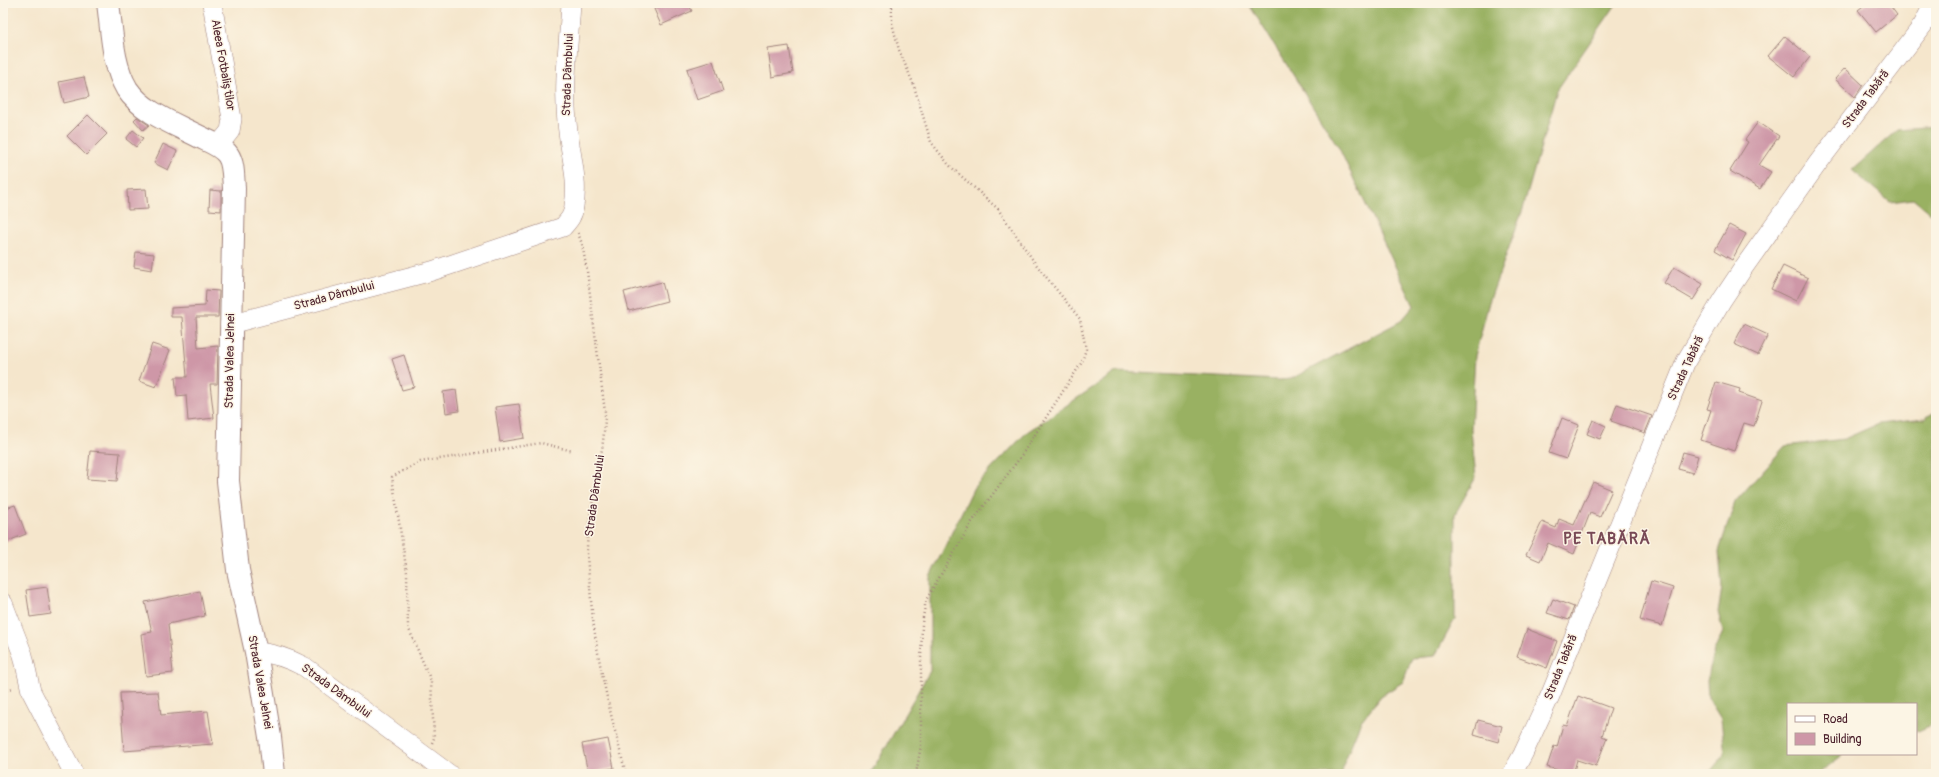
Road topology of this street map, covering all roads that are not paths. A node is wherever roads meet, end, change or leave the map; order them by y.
1 (108, 3) edge
2 (212, 3) edge
3 (571, 3) edge
4 (1934, 3) edge
5 (218, 146) junction
6 (230, 324) junction
7 (3, 603) edge
8 (256, 652) junction
9 (74, 774) edge
10 (274, 774) edge
11 (449, 774) edge
12 (1512, 774) edge

1 - 5 main road, Strada Valea Jelnei
2 - 5 street, Aleea Fotbaliștilor
3 - 6 street, Strada Dâmbului
4 - 12 street, Strada Tabără
5 - 6 main road, Strada Valea Jelnei
6 - 8 main road, Strada Valea Jelnei
7 - 9 street
8 - 10 main road, Strada Valea Jelnei
8 - 11 street, Strada Dâmbului

